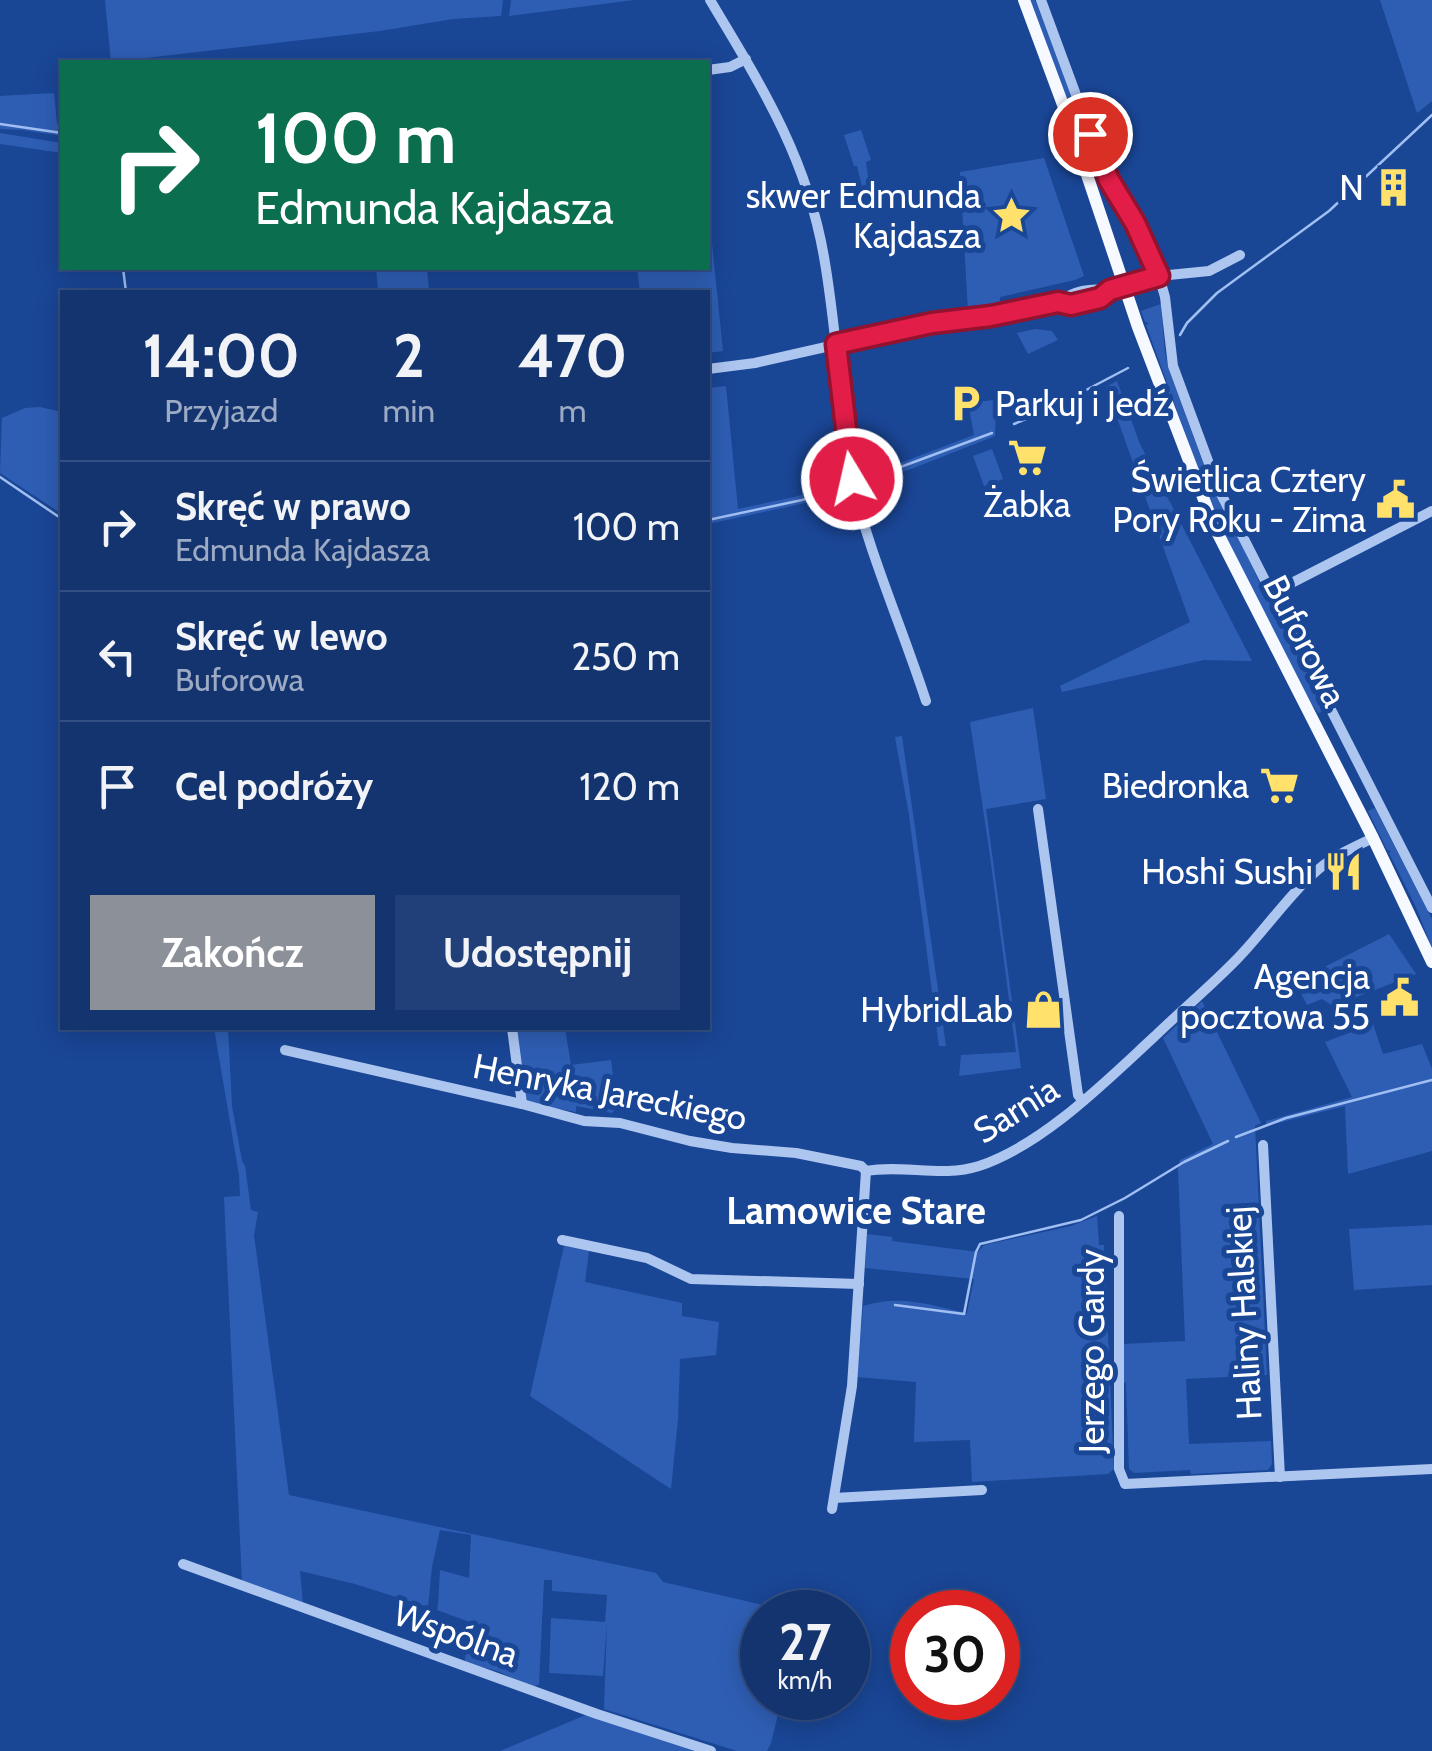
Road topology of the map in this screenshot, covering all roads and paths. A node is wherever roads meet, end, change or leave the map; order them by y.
1 (710, 0) edge
2 (1024, 0) edge
3 (1040, 0) edge
4 (746, 60) junction
5 (710, 70) edge
6 (1240, 254) dead end
7 (1159, 276) junction
8 (1125, 286) junction
9 (836, 344) junction
10 (710, 369) edge
11 (1432, 511) edge
12 (1272, 594) junction
13 (926, 701) dead end
14 (1038, 809) dead end
15 (1373, 838) junction
16 (1432, 908) edge
17 (1432, 962) edge
18 (512, 1030) edge
19 (285, 1050) dead end
20 (1083, 1101) junction
21 (522, 1104) junction
22 (1263, 1146) dead end
23 (866, 1170) junction
24 (1119, 1216) dead end
25 (562, 1240) dead end
26 (859, 1284) junction
27 (1432, 1469) edge
28 (1280, 1477) junction
29 (982, 1490) dead end
30 (183, 1564) dead end
31 (711, 1751) edge

1 - 4 street
2 - 8 main road, Buforowa
3 - 7 street, Buforowa
4 - 5 street
4 - 9 street
6 - 7 street
7 - 8 street
7 - 12 street, Buforowa
8 - 9 street
8 - 15 main road, Buforowa
9 - 10 street
9 - 13 street
11 - 12 street
12 - 16 street, Buforowa
14 - 20 street
15 - 17 main road, Buforowa
15 - 20 street, Sarnia
18 - 21 street
19 - 21 street, Henryka Jareckiego
20 - 23 street, Sarnia
21 - 23 street, Henryka Jareckiego
22 - 28 street, Haliny Halskiej
23 - 26 street
24 - 28 street, Jerzego Gardy
25 - 26 street
26 - 29 street
27 - 28 street
30 - 31 street, Wspólna

